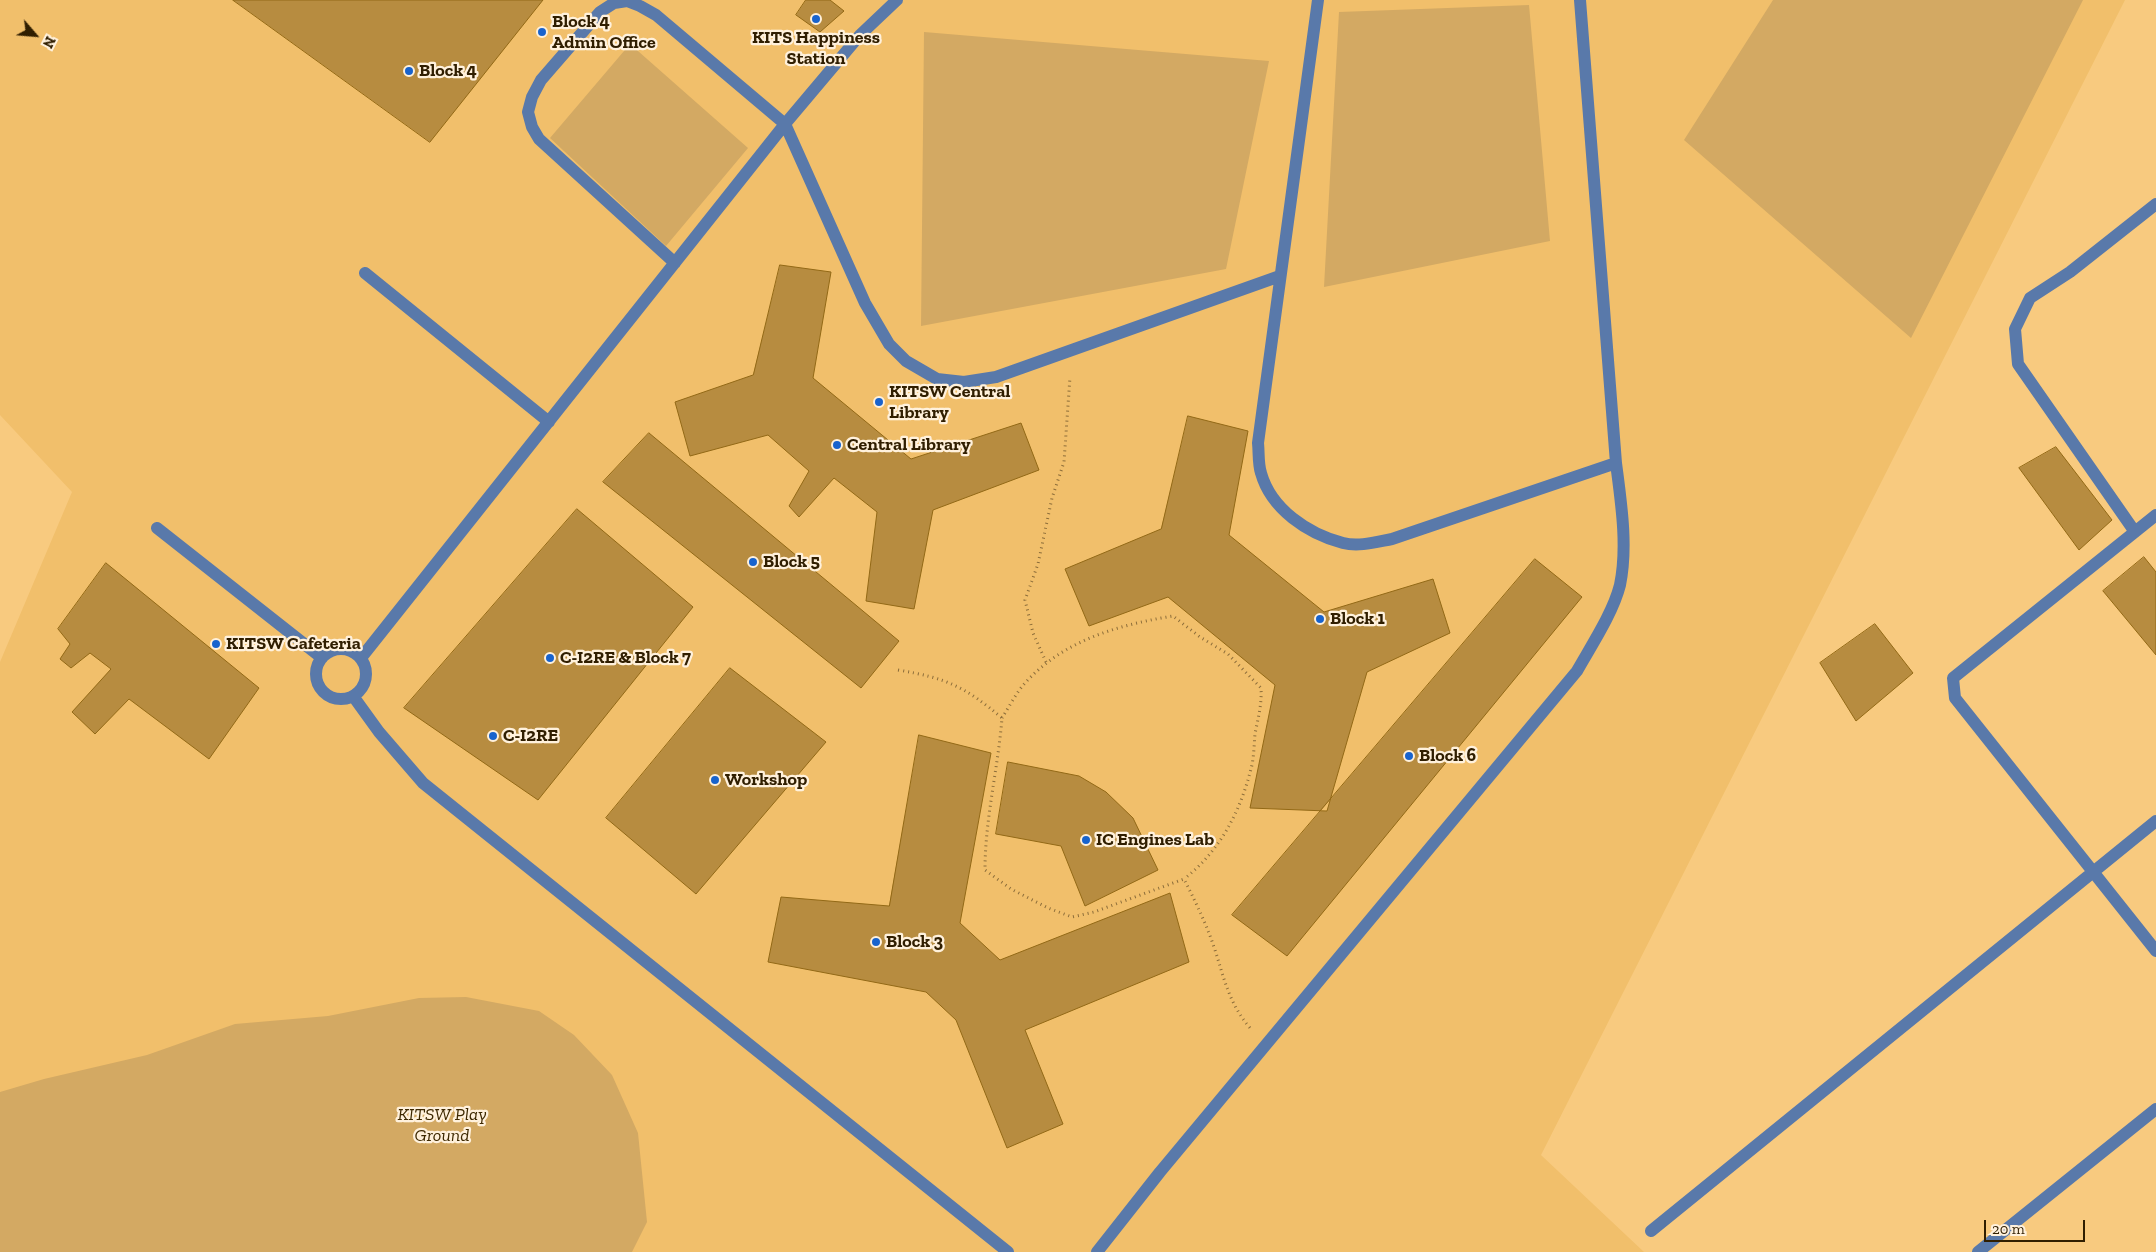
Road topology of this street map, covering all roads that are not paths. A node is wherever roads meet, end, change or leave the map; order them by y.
1 (897, 0) edge
2 (1318, 0) edge
3 (1580, 0) edge
4 (785, 124) junction
5 (2156, 204) edge
6 (674, 263) junction
7 (366, 273) dead end
8 (1280, 276) junction
9 (549, 422) junction
10 (1616, 463) junction
11 (2156, 514) edge
12 (157, 528) dead end
13 (2135, 532) junction
14 (322, 658) junction
15 (361, 658) junction
16 (353, 696) junction
17 (2156, 821) edge
18 (2093, 872) junction
19 (2156, 951) edge
20 (2156, 1109) edge
21 (1651, 1230) dead end
22 (1008, 1252) edge
23 (1097, 1252) edge
24 (1978, 1252) edge

1 - 4 lane
2 - 8 lane
3 - 10 lane
4 - 6 lane
4 - 6 lane
4 - 8 lane
5 - 13 lane
6 - 9 lane
7 - 9 lane
8 - 10 lane
9 - 15 lane
10 - 23 lane
11 - 13 lane
12 - 14 lane
13 - 18 lane
14 - 15 lane
14 - 16 lane
15 - 16 lane
16 - 22 lane
17 - 18 lane
18 - 19 lane
18 - 21 lane
20 - 24 lane

